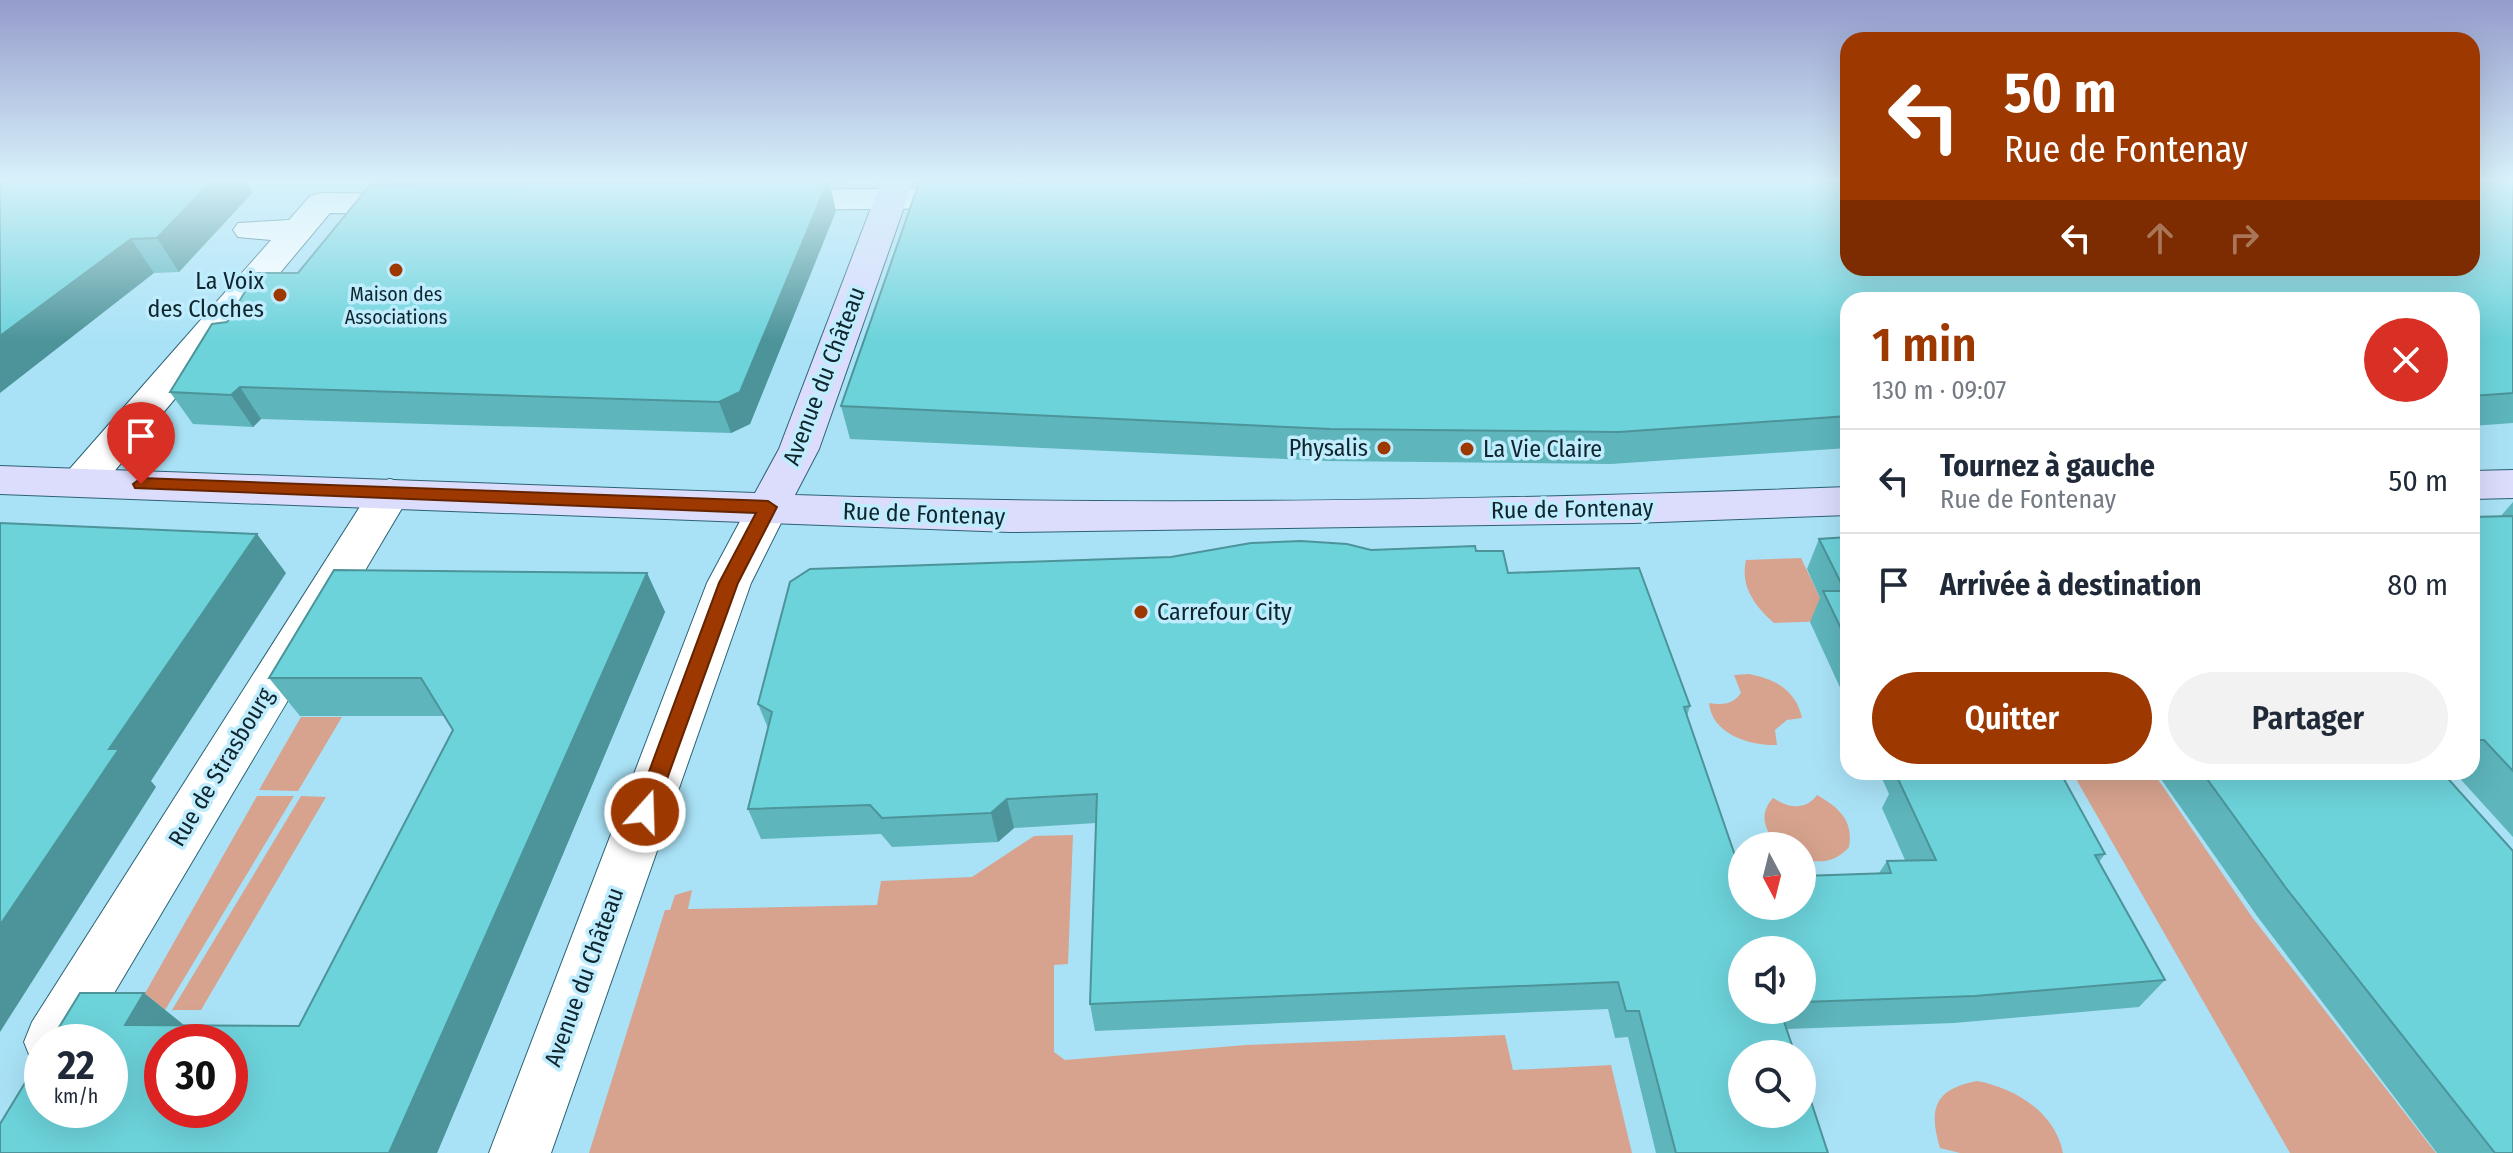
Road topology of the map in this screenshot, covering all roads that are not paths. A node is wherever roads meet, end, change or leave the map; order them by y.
1 (290, 233) edge
2 (879, 233) edge
3 (0, 480) edge
4 (82, 482) junction
5 (2513, 484) edge
6 (2480, 485) edge
7 (390, 493) junction
8 (1840, 501) edge
9 (768, 507) junction
10 (64, 1024) edge
11 (520, 1153) edge

1 - 4 street
2 - 9 main road, Avenue du Château
3 - 4 main road, Rue de Fontenay
4 - 7 main road, Rue de Fontenay
5 - 6 main road
7 - 9 main road, Rue de Fontenay
7 - 10 street, Rue de Strasbourg
8 - 9 main road, Rue de Fontenay
9 - 11 street, Avenue du Château

